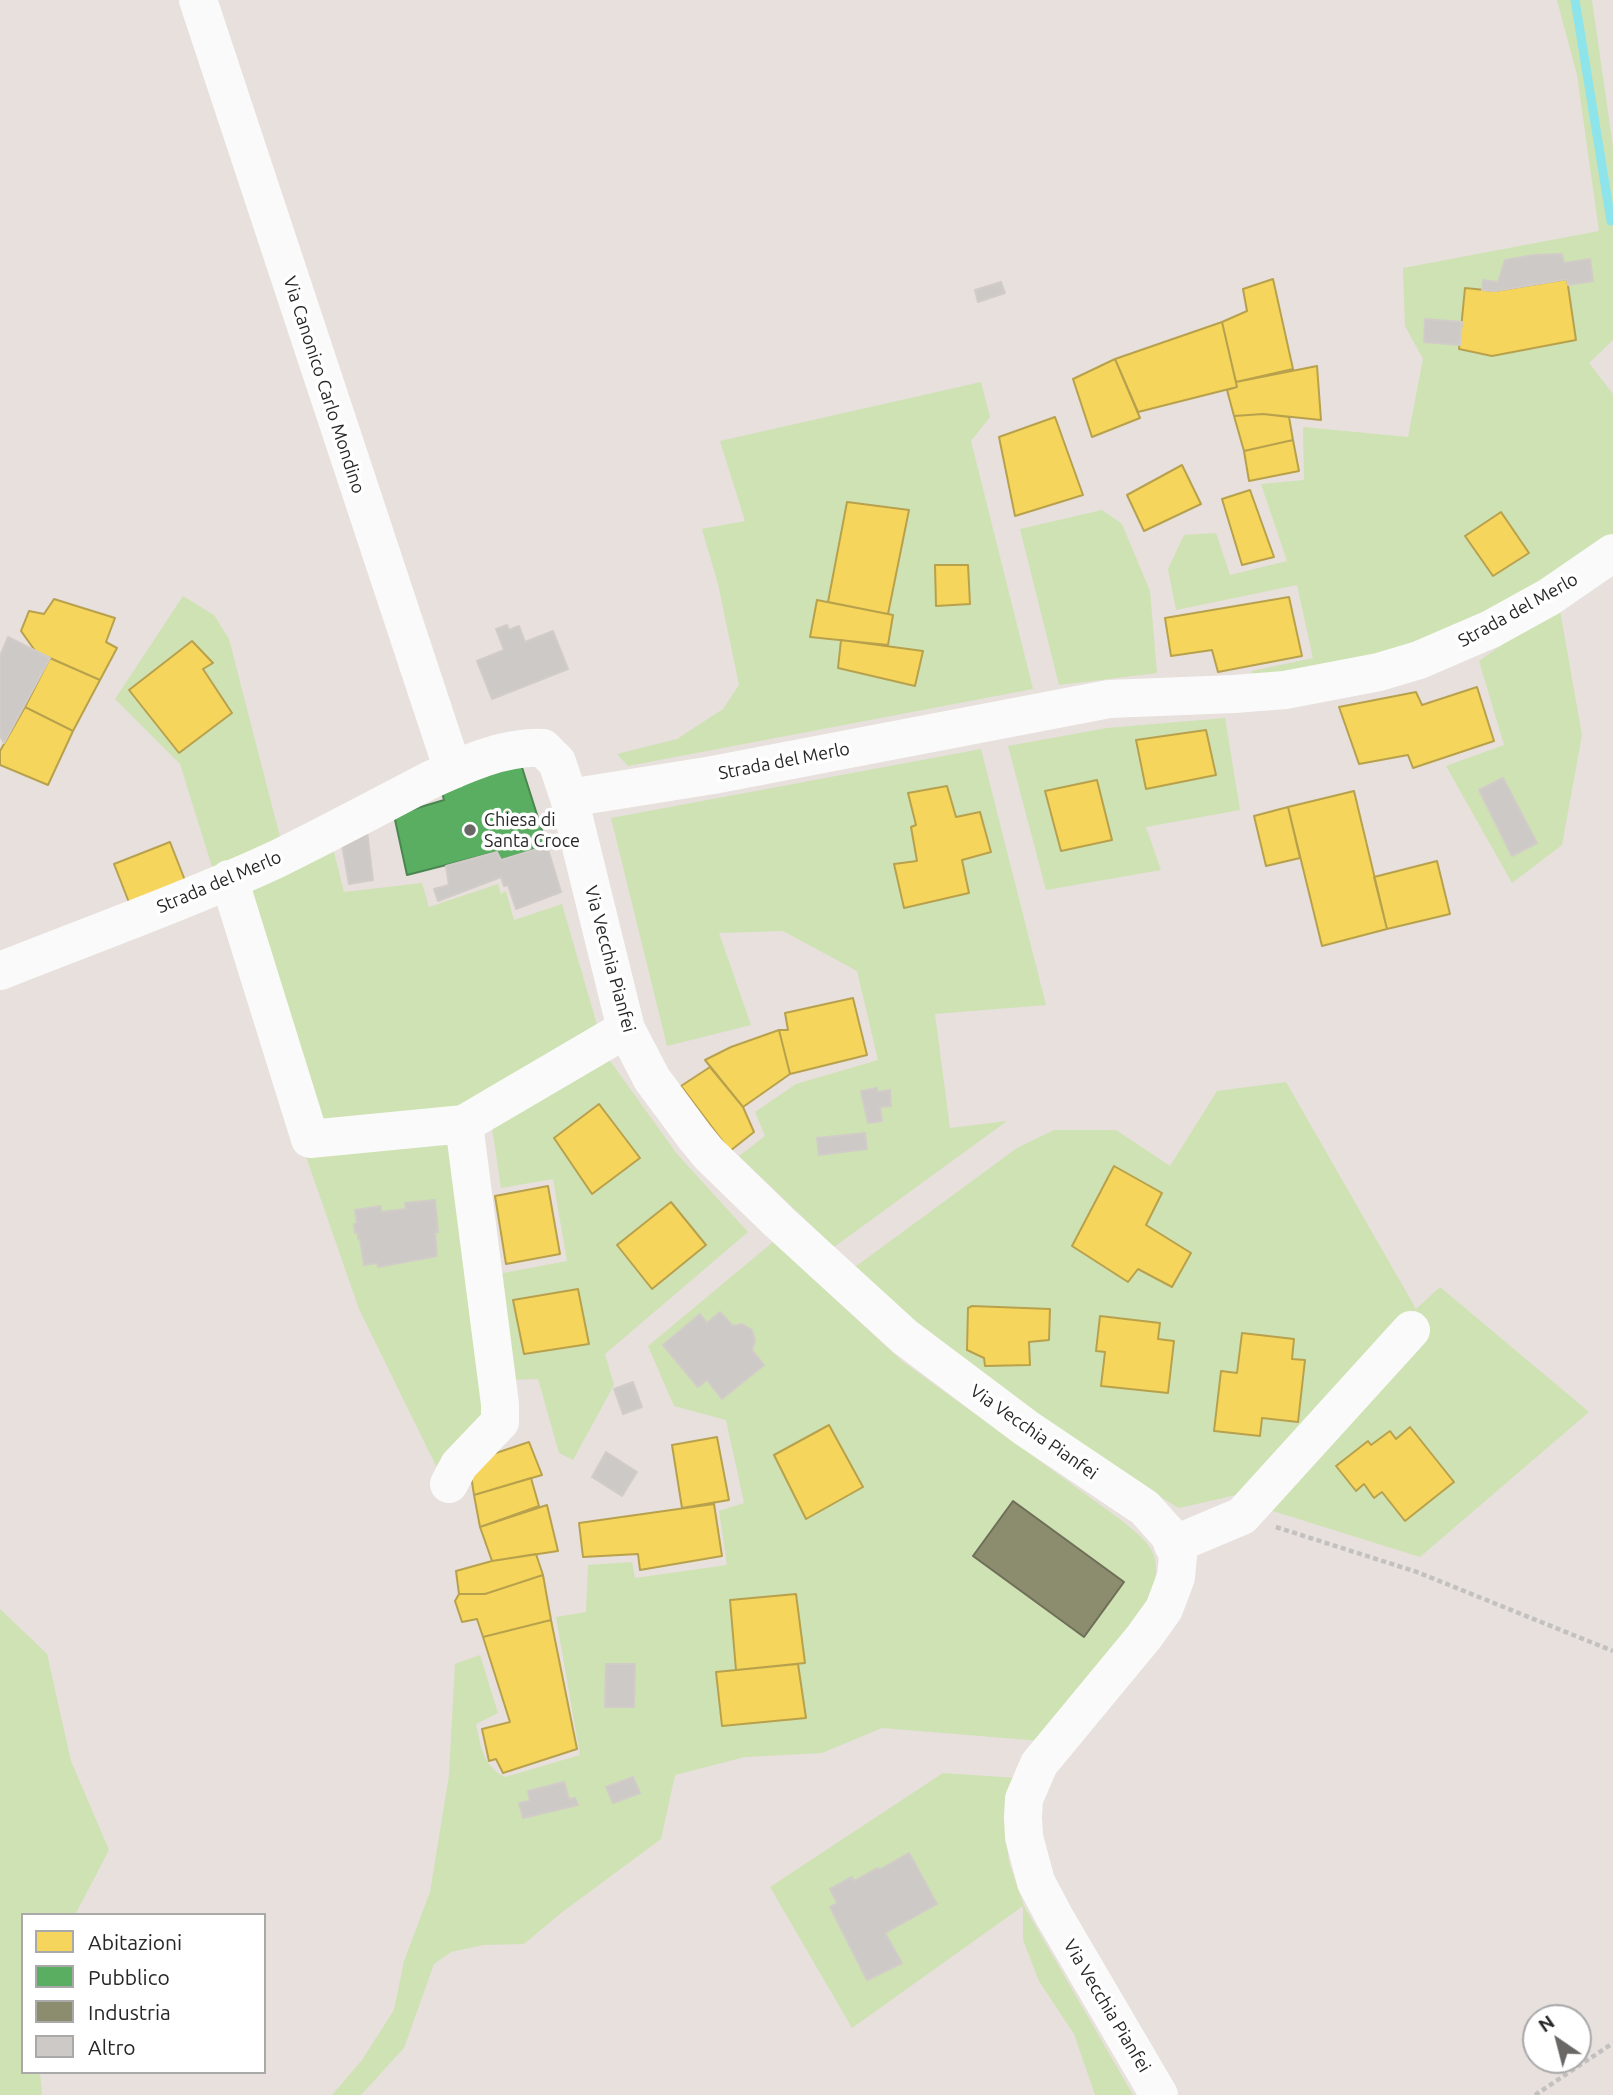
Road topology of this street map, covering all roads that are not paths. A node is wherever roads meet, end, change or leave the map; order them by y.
1 (198, 0) edge
2 (1613, 553) edge
3 (453, 770) junction
4 (569, 798) junction
5 (229, 879) junction
6 (0, 971) edge
7 (626, 1029) junction
8 (464, 1124) junction
9 (1411, 1331) dead end
10 (449, 1484) dead end
11 (1173, 1545) junction
12 (1159, 2095) edge

1 - 3 street, Via Canonico Carlo Mondino
2 - 4 street, Strada del Merlo
3 - 4 street, Strada del Merlo
3 - 5 street, Strada del Merlo
4 - 7 street, Via Vecchia Pianfei
5 - 6 street, Strada del Merlo
5 - 8 street
7 - 8 street
7 - 11 street, Via Vecchia Pianfei
8 - 10 street
9 - 11 street
11 - 12 street, Via Vecchia Pianfei

